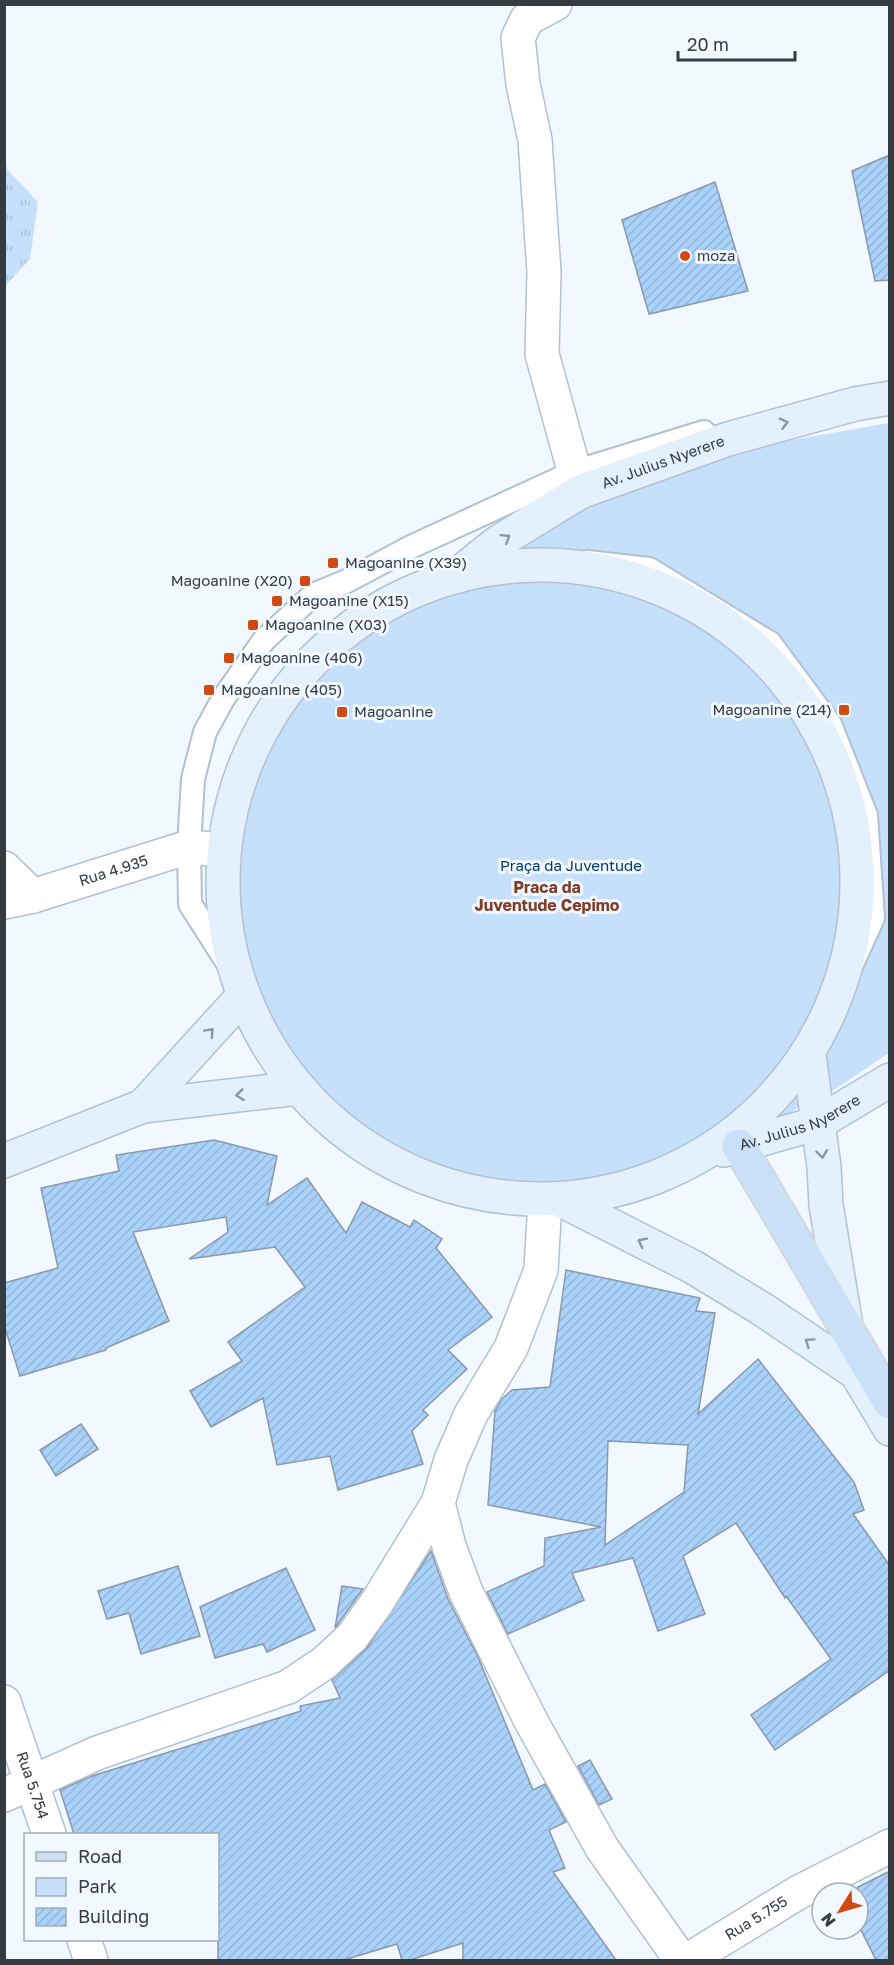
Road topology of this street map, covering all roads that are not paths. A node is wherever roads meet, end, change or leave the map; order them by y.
1 (555, 4) edge
2 (890, 398) edge
3 (577, 482) junction
4 (459, 573) junction
5 (189, 847) junction
6 (223, 850) junction
7 (4, 868) edge
8 (19, 899) edge
9 (240, 986) junction
10 (809, 1055) junction
11 (890, 1080) edge
12 (299, 1088) junction
13 (142, 1106) junction
14 (818, 1123) junction
15 (739, 1146) dead end
16 (704, 1156) junction
17 (4, 1161) edge
18 (553, 1200) junction
19 (858, 1374) junction
20 (888, 1410) edge
21 (438, 1503) junction
22 (4, 1702) edge
23 (18, 1789) edge
24 (48, 1833) edge
25 (890, 1846) edge
26 (84, 1941) edge
27 (91, 1960) edge
28 (681, 1960) edge
29 (688, 1960) edge

1 - 3 street
3 -> 2 main road, Av. Julius Nyerere
4 -> 3 main road, Av. Julius Nyerere
3 - 5 lane
4 - 6 main road
4 - 10 main road
5 - 6 street, Rua 4.935
5 - 8 street, Rua 4.935
5 - 9 lane
6 - 9 main road
7 - 8 street
9 - 12 main road
13 -> 9 main road
10 - 14 main road
10 - 16 main road
11 - 14 main road, Av. Julius Nyerere
12 -> 13 main road
12 - 18 main road
13 - 17 main road
14 - 16 main road, Av. Julius Nyerere
14 -> 19 main road
15 - 20 main road
16 - 18 main road
19 -> 18 main road
18 - 21 street
19 - 20 main road
21 - 23 street
21 - 28 street
22 - 23 street, Rua 5.754
23 - 24 street, Rua 5.754
25 - 29 street, Rua 5.755
26 - 27 street

